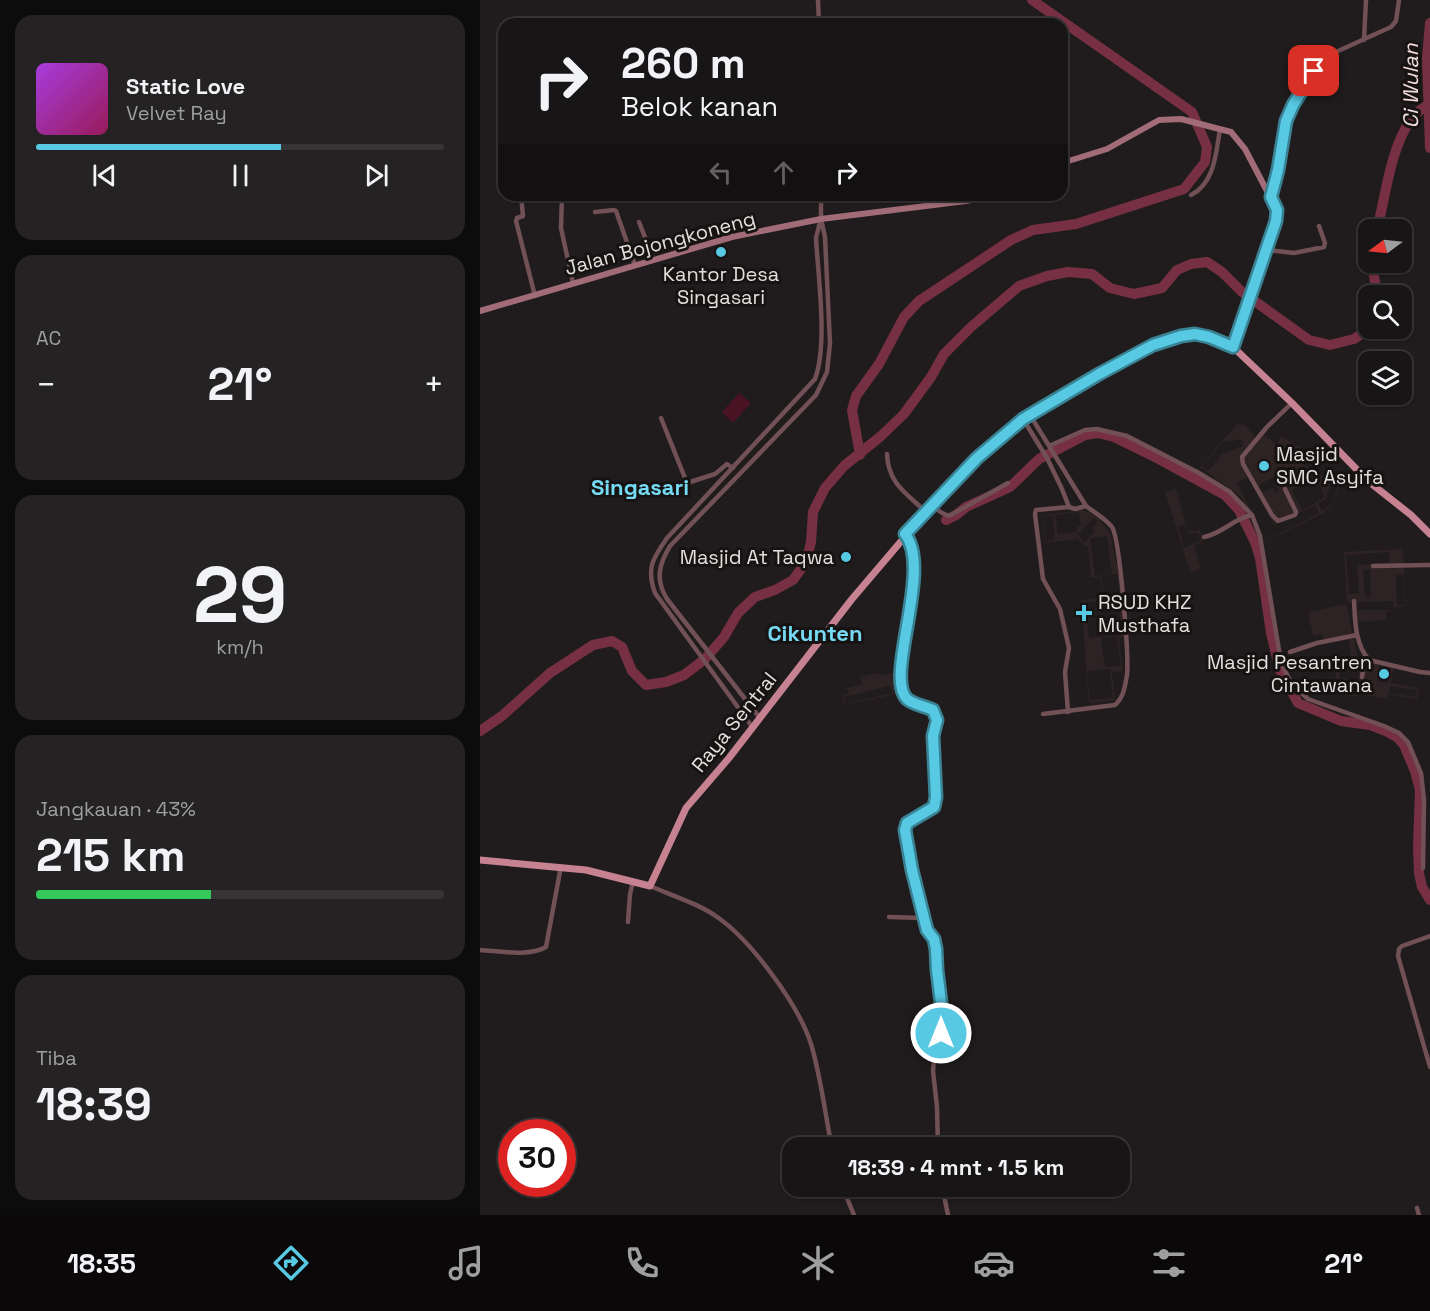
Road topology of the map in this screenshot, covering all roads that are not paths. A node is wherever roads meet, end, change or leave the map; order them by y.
1 (818, 0) edge
2 (1366, 0) edge
3 (1399, 0) edge
4 (819, 18) edge
5 (1364, 40) junction
6 (1217, 128) junction
7 (1068, 161) edge
8 (1191, 195) dead end
9 (1271, 197) junction
10 (522, 201) edge
11 (562, 201) edge
12 (821, 201) edge
13 (958, 201) edge
14 (946, 203) joint
15 (595, 212) dead end
16 (821, 219) junction
17 (639, 222) dead end
18 (1319, 226) dead end
19 (1268, 250) junction
20 (648, 262) junction
21 (635, 266) junction
22 (573, 283) junction
23 (829, 295) junction
24 (535, 296) junction
25 (820, 296) junction
26 (480, 311) edge
27 (1233, 347) junction
28 (1292, 403) junction
29 (1026, 417) junction
30 (661, 418) dead end
31 (752, 449) junction
32 (1051, 450) junction
33 (887, 454) dead end
34 (758, 455) junction
35 (733, 468) junction
36 (1008, 483) dead end
37 (1072, 483) junction
38 (1062, 489) junction
39 (1285, 489) dead end
40 (1086, 506) junction
41 (1069, 507) junction
42 (929, 509) junction
43 (1252, 515) junction
44 (688, 517) junction
45 (693, 522) junction
46 (905, 534) junction
47 (1430, 534) edge
48 (1204, 537) dead end
49 (1430, 565) edge
50 (1373, 566) dead end
51 (1354, 601) dead end
52 (1357, 635) junction
53 (707, 652) junction
54 (1290, 652) dead end
55 (701, 657) junction
56 (1369, 660) junction
57 (1430, 673) edge
58 (1362, 677) dead end
59 (1068, 712) junction
60 (1043, 714) dead end
61 (760, 718) junction
62 (753, 728) junction
63 (480, 860) edge
64 (561, 866) junction
65 (1423, 868) dead end
66 (633, 882) junction
67 (650, 886) junction
68 (889, 917) dead end
69 (924, 918) junction
70 (628, 922) dead end
71 (1430, 936) edge
72 (480, 950) edge
73 (1430, 1066) edge
74 (830, 1137) edge
75 (938, 1137) edge
76 (847, 1197) edge
77 (944, 1197) edge
78 (1417, 1208) dead end
79 (854, 1215) edge
80 (948, 1215) edge
81 (1419, 1215) edge

1 - 4 street
2 - 5 street
3 - 5 street
5 - 9 street
6 - 7 main road
6 - 8 street
6 - 9 main road
9 - 19 main road
10 - 24 street
11 - 22 street
12 - 16 street
13 - 14 main road, Jalan Bojongkoneng
14 - 16 main road, Jalan Bojongkoneng
15 - 21 street
16 - 20 main road, Jalan Bojongkoneng
16 - 23 street
16 - 25 street
17 - 20 street
18 - 19 street
19 - 27 main road
20 - 21 main road, Jalan Bojongkoneng
21 - 22 main road, Jalan Bojongkoneng
22 - 24 main road, Jalan Bojongkoneng
23 - 25 street
23 - 34 street
24 - 26 main road, Jalan Bojongkoneng
25 - 31 street
27 - 28 main road
27 - 29 main road, Raya Sentral
28 - 39 street
28 - 47 main road
29 - 32 street
29 - 38 street
29 - 42 main road, Raya Sentral
30 - 35 street
31 - 34 street
31 - 35 street
32 - 37 street
32 - 43 street
33 - 42 street
34 - 45 street
35 - 44 street
36 - 42 street
37 - 38 street
37 - 40 street
38 - 41 street
40 - 41 street
40 - 59 street
41 - 59 street
42 - 46 main road, Raya Sentral
43 - 48 street
43 - 65 street
44 - 45 street
44 - 55 street
45 - 53 street
46 - 61 main road, Raya Sentral
46 - 69 street
49 - 50 street
51 - 52 street
52 - 54 street
52 - 56 street
53 - 55 street
53 - 61 street
55 - 62 street
56 - 57 street
56 - 58 street
59 - 60 street
61 - 62 main road, Raya Sentral
62 - 67 main road, Raya Sentral
63 - 64 main road
64 - 66 main road
64 - 72 street
66 - 67 main road
66 - 70 street
67 - 74 street
68 - 69 street
69 - 75 street
71 - 73 street
76 - 79 street
77 - 80 street
78 - 81 street

